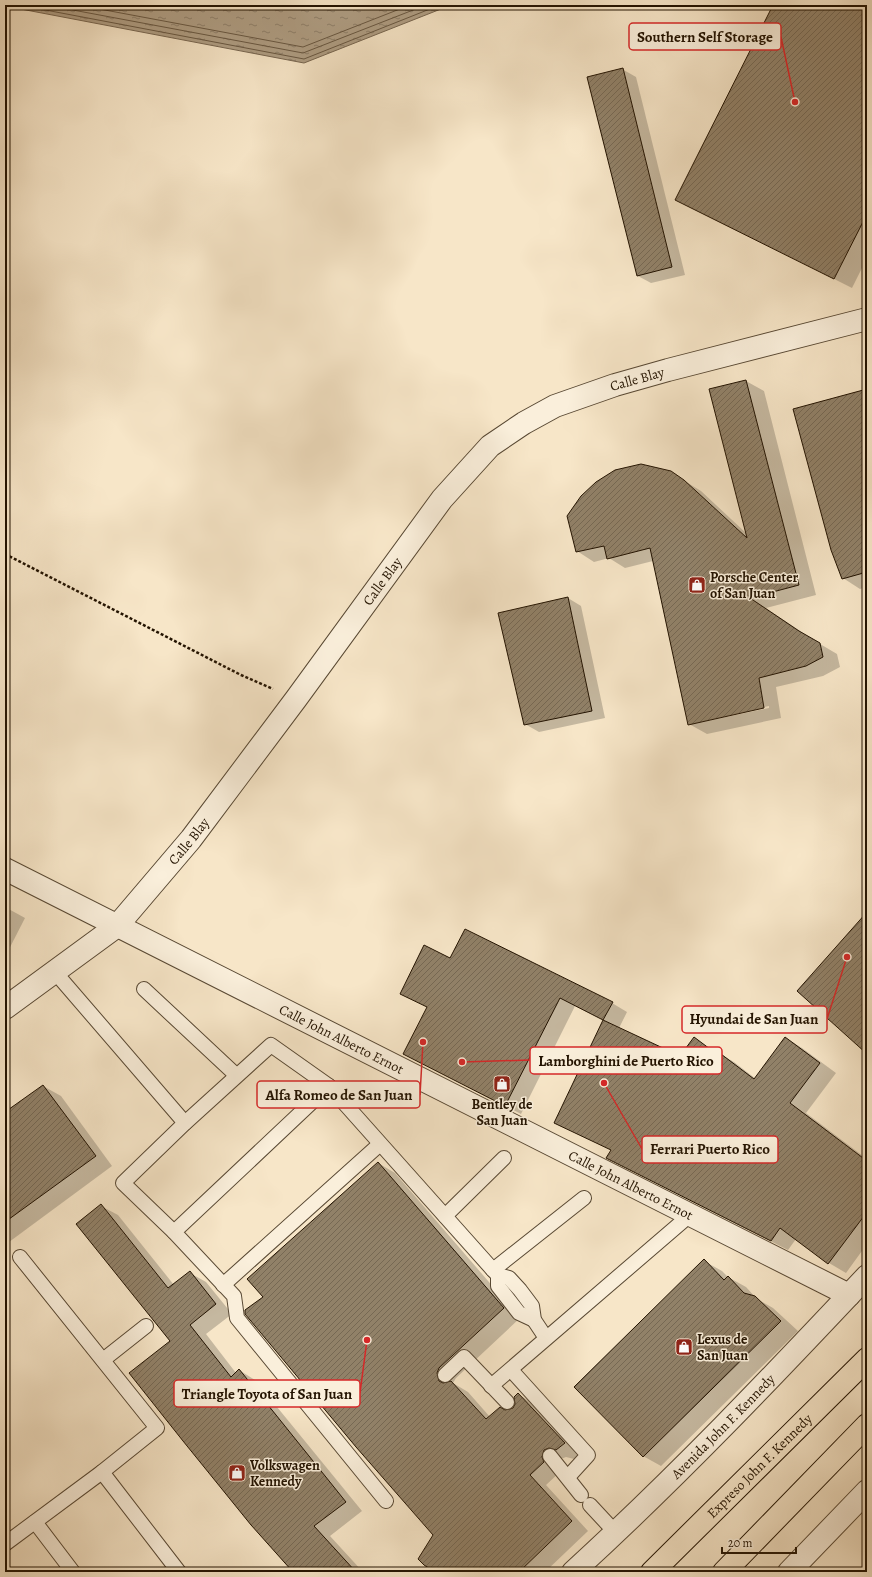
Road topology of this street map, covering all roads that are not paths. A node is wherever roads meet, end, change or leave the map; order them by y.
1 (867, 319) edge
2 (5, 869) edge
3 (117, 926) junction
4 (54, 971) junction
5 (144, 988) dead end
6 (5, 1008) edge
7 (236, 1075) junction
8 (329, 1086) junction
9 (185, 1123) junction
10 (380, 1144) junction
11 (504, 1158) dead end
12 (584, 1198) dead end
13 (690, 1215) junction
14 (445, 1216) junction
15 (174, 1232) junction
16 (20, 1257) dead end
17 (496, 1273) junction
18 (867, 1276) edge
19 (223, 1285) junction
20 (849, 1295) junction
21 (146, 1326) dead end
22 (546, 1338) junction
23 (867, 1359) edge
24 (103, 1360) junction
25 (511, 1370) junction
26 (445, 1375) dead end
27 (491, 1386) junction
28 (507, 1402) dead end
29 (867, 1425) edge
30 (550, 1456) dead end
31 (102, 1472) junction
32 (568, 1476) junction
33 (867, 1491) edge
34 (386, 1501) dead end
35 (34, 1522) junction
36 (616, 1532) junction
37 (5, 1544) edge
38 (73, 1572) edge
39 (179, 1572) edge
40 (573, 1572) edge
41 (652, 1572) edge
42 (724, 1572) edge
43 (789, 1572) edge

1 - 3 street, Calle Blay
2 - 3 street, Calle John Alberto Ernot
3 - 4 street, Calle Blay
3 - 13 street, Calle John Alberto Ernot
4 - 6 street, Calle Blay
4 - 9 lane
5 - 7 lane
7 - 8 lane
7 - 9 lane
8 - 10 lane
8 - 15 lane
9 - 15 lane
10 - 14 lane
10 - 19 lane
11 - 14 lane
12 - 17 lane
13 - 20 street, Calle John Alberto Ernot
13 - 22 lane
14 - 17 lane
15 - 19 lane
16 - 24 lane
17 - 22 lane
18 - 20 street, Avenida John F. Kennedy
19 - 34 lane
20 - 36 street, Avenida John F. Kennedy
21 - 24 lane
22 - 25 lane
23 - 41 highway, Expreso John F. Kennedy
24 - 31 lane
25 - 27 lane
25 - 32 lane
26 - 27 lane
27 - 28 lane
29 - 42 highway
30 - 32 lane
31 - 35 lane
31 - 39 lane
32 - 36 lane
33 - 43 street
35 - 37 lane
35 - 38 lane
36 - 40 street, Avenida John F. Kennedy

